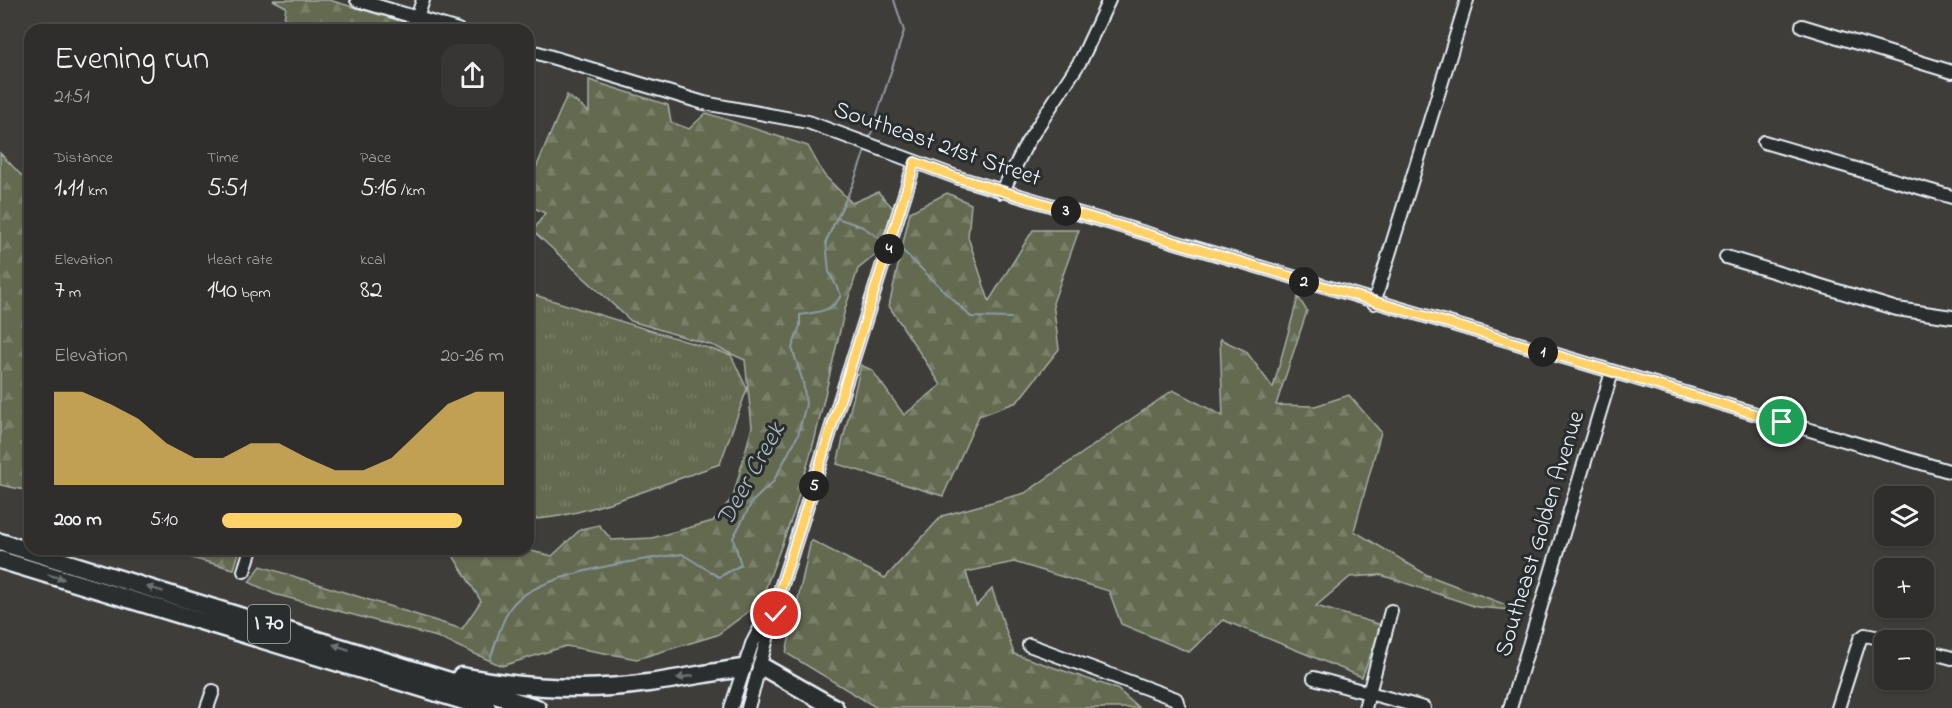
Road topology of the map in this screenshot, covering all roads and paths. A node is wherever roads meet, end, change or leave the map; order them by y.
1 (357, 0) edge
2 (423, 0) edge
3 (1109, 0) edge
4 (1467, 0) edge
5 (415, 24) edge
6 (1802, 26) dead end
7 (534, 52) edge
8 (1952, 72) edge
9 (1764, 142) dead end
10 (915, 162) junction
11 (1002, 192) junction
12 (1952, 197) edge
13 (1726, 257) dead end
14 (1374, 303) junction
15 (1952, 317) edge
16 (1612, 372) junction
17 (1952, 472) edge
18 (0, 542) edge
19 (24, 549) edge
20 (42, 555) edge
21 (249, 555) edge
22 (0, 560) edge
23 (244, 571) dead end
24 (780, 591) junction
25 (1391, 611) dead end
26 (1874, 636) edge
27 (1029, 645) dead end
28 (1934, 653) edge
29 (370, 657) junction
30 (324, 658) junction
31 (1952, 658) edge
32 (761, 666) junction
33 (743, 668) junction
34 (1314, 678) dead end
35 (213, 692) dead end
36 (1369, 693) junction
37 (207, 708) edge
38 (452, 708) edge
39 (487, 708) edge
40 (537, 708) edge
41 (731, 708) edge
42 (748, 708) edge
43 (835, 708) edge
44 (1179, 708) edge
45 (1365, 708) edge
46 (1424, 708) edge
47 (1510, 708) edge
48 (1838, 708) edge

1 - 5 street
2 - 5 street
3 - 11 street
4 - 14 street
6 - 8 street
7 - 10 street, Southeast 21st Street
9 - 12 street
10 - 11 street, Southeast 21st Street
10 - 24 street
11 - 14 street, Southeast 21st Street
13 - 15 street
14 - 16 street, Southeast 21st Street
16 - 17 street, Southeast 21st Street
16 - 47 street, Southeast Golden Avenue
19 -> 18 highway, I 70
29 -> 20 highway, I 70
21 - 23 street
22 -> 30 highway, I 70
24 - 32 street
24 - 33 street
25 - 36 street
26 - 48 street
27 - 44 street
28 - 31 street
33 -> 29 highway
29 - 40 highway, I 70
30 - 38 highway
30 - 39 highway, I 70
32 - 33 street
32 - 42 street
32 - 43 highway
33 - 41 street
34 - 36 street
35 - 37 street
36 - 45 street
36 - 46 street

